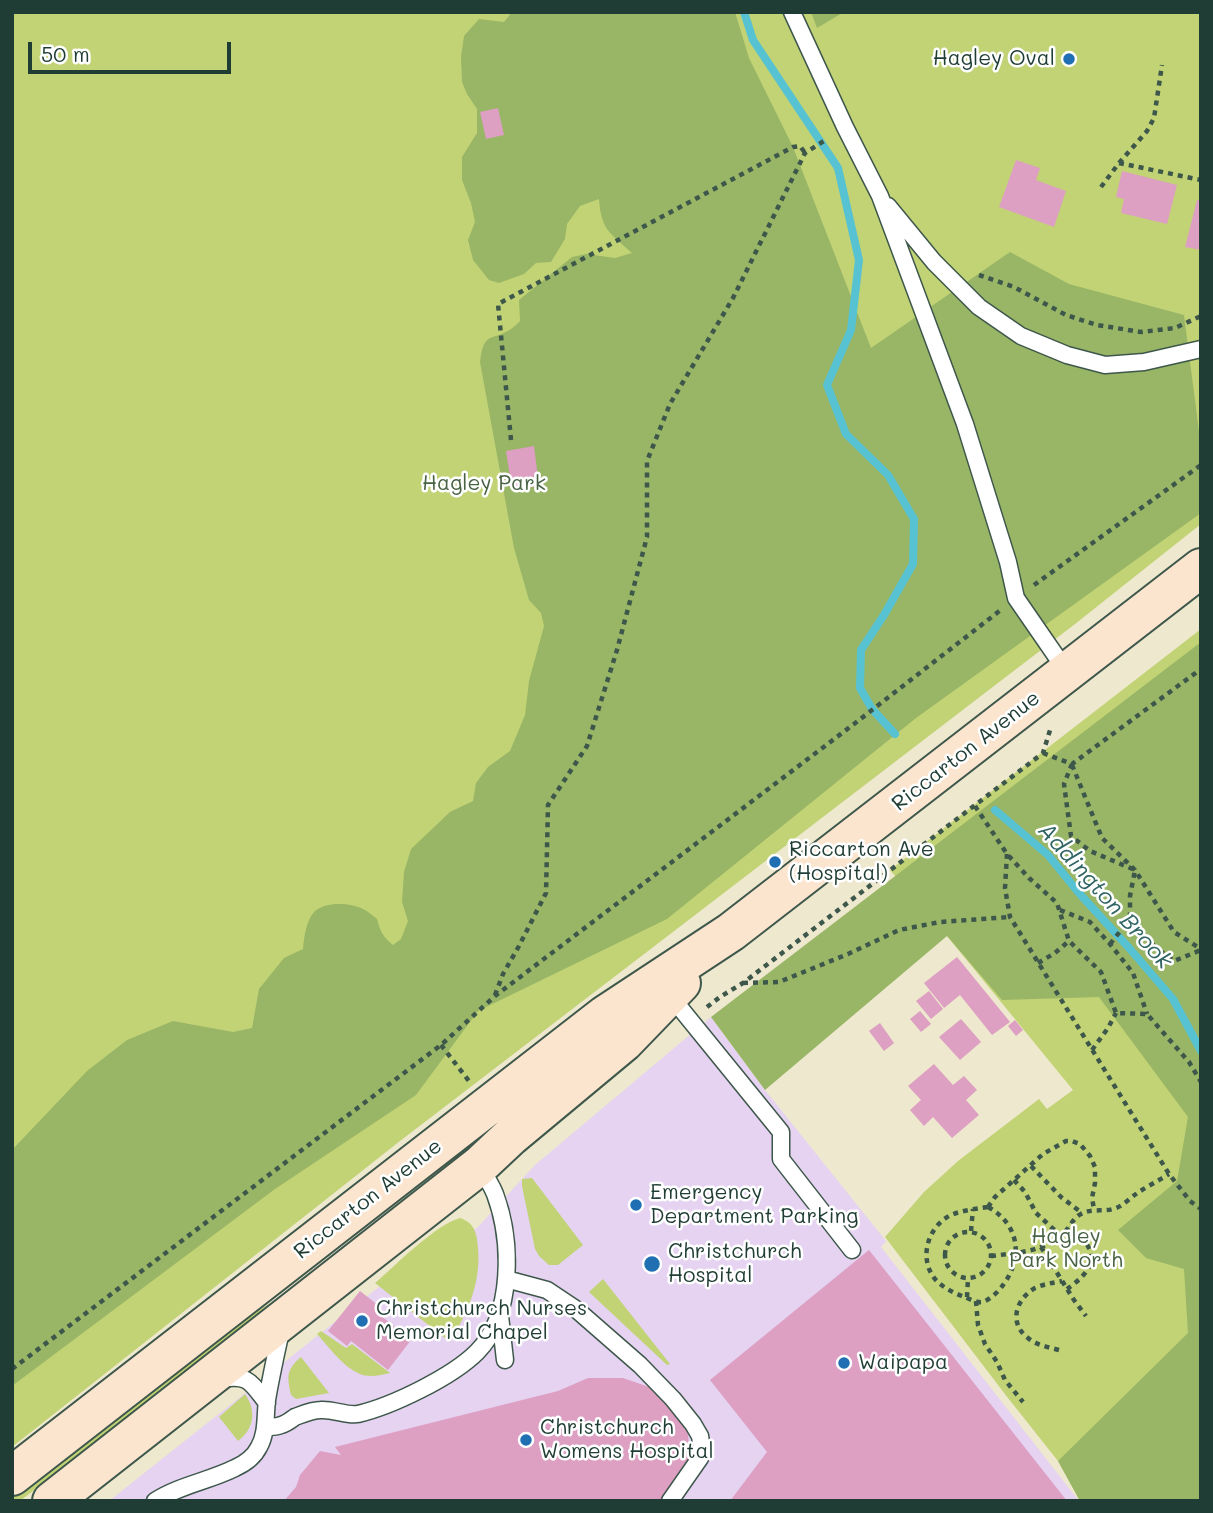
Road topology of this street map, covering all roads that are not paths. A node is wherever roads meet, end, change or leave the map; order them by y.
1 (792, 12) edge
2 (880, 196) junction
3 (1201, 349) edge
4 (1201, 568) edge
5 (1067, 672) junction
6 (672, 999) junction
7 (453, 1133) junction
8 (479, 1166) junction
9 (852, 1250) dead end
10 (506, 1279) junction
11 (499, 1314) junction
12 (285, 1318) junction
13 (505, 1360) dead end
14 (203, 1382) junction
15 (267, 1403) junction
16 (265, 1427) junction
17 (12, 1476) edge
18 (52, 1501) edge
19 (155, 1501) edge
20 (670, 1501) edge

1 - 2 lane
2 - 3 lane
2 - 5 lane
4 - 5 main road, Riccarton Avenue
5 - 6 main road, Riccarton Avenue
6 - 7 main road, Riccarton Avenue
6 - 8 main road, Riccarton Avenue
6 - 9 lane
7 - 8 main road
7 - 17 main road, Riccarton Avenue
8 - 10 lane
8 - 12 main road, Riccarton Avenue
10 - 11 lane
10 - 20 lane
11 - 13 lane
11 - 16 lane
12 - 14 main road, Riccarton Avenue
12 - 15 lane
14 - 15 lane
14 - 18 main road, Riccarton Avenue
15 - 16 lane
16 - 19 lane

